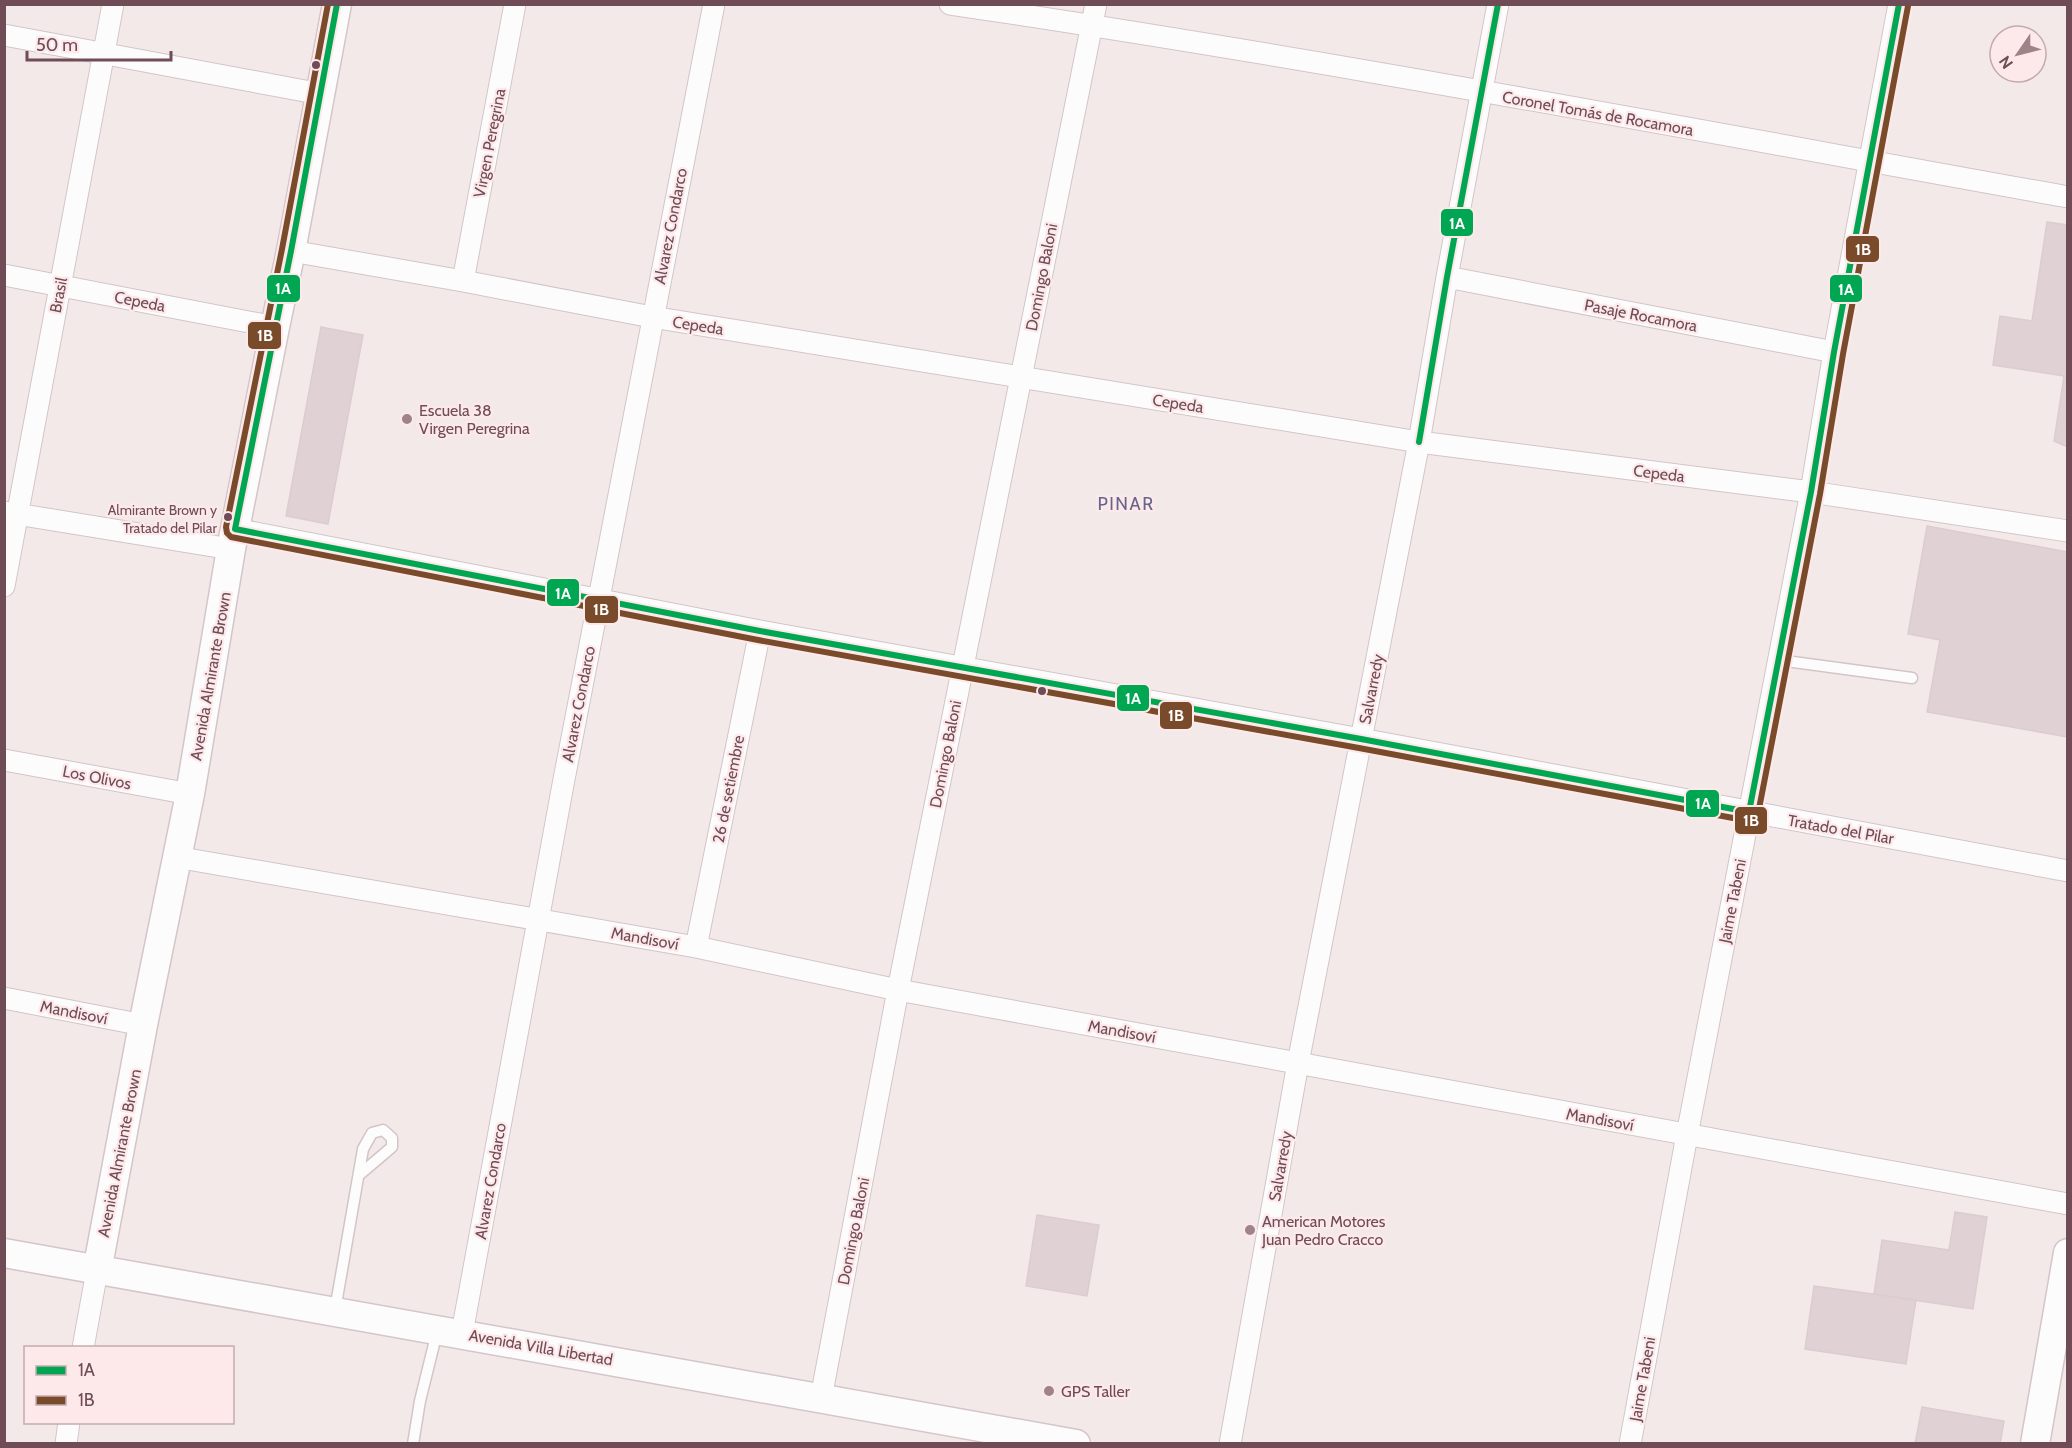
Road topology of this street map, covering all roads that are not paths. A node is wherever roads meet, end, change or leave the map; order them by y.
1 (113, 4) edge
2 (337, 4) edge
3 (515, 4) edge
4 (714, 4) edge
5 (950, 4) edge
6 (1096, 4) edge
7 (1498, 4) edge
8 (1899, 4) edge
9 (1092, 25) junction
10 (4, 35) edge
11 (104, 54) junction
12 (1481, 92) junction
13 (321, 94) junction
14 (1870, 162) junction
15 (2067, 197) edge
16 (291, 251) junction
17 (4, 275) edge
18 (1447, 277) junction
19 (463, 281) junction
20 (60, 285) junction
21 (651, 317) junction
22 (274, 327) junction
23 (1834, 352) junction
24 (1021, 378) junction
25 (1419, 442) junction
26 (1811, 492) junction
27 (10, 513) edge
28 (2067, 531) edge
29 (233, 539) junction
30 (4, 586) edge
31 (598, 599) junction
32 (760, 631) junction
33 (1778, 660) junction
34 (963, 666) junction
35 (1912, 678) dead end
36 (1361, 739) junction
37 (4, 760) edge
38 (190, 794) junction
39 (1749, 812) junction
40 (176, 857) junction
41 (2067, 871) edge
42 (537, 918) junction
43 (696, 947) junction
44 (898, 990) junction
45 (4, 998) edge
46 (143, 1025) junction
47 (1298, 1063) junction
48 (1687, 1135) junction
49 (359, 1175) dead end
50 (2067, 1204) edge
51 (4, 1253) edge
52 (2067, 1253) edge
53 (96, 1271) junction
54 (335, 1313) junction
55 (449, 1332) junction
56 (83, 1346) edge
57 (821, 1398) junction
58 (69, 1424) edge
59 (66, 1443) edge
60 (413, 1443) edge
61 (1076, 1443) edge
62 (1230, 1443) edge
63 (1630, 1443) edge
64 (2035, 1443) edge

1 - 11 street, Brasil
2 - 13 main road, Avenida Almirante Brown
3 - 19 street, Virgen Peregrina
4 - 21 street, Alvarez Condarco
5 - 9 street, Coronel Tomás de Rocamora
6 - 9 street, Domingo Baloni
7 - 12 street, Salvarredy
8 - 14 street, Jaime Tabeni
9 - 12 street, Coronel Tomás de Rocamora
9 - 24 street, Domingo Baloni
10 - 11 street
11 - 13 street
11 - 20 street, Brasil
12 - 14 street, Coronel Tomás de Rocamora
12 - 18 street, Salvarredy
13 - 16 main road, Avenida Almirante Brown
14 - 15 street, Coronel Tomás de Rocamora
14 - 23 street, Jaime Tabeni
16 - 19 street, Cepeda
16 - 22 main road, Avenida Almirante Brown
17 - 20 street, Cepeda
18 - 23 street, Pasaje Rocamora
18 - 25 street, Salvarredy
19 - 21 street, Cepeda
20 - 22 street, Cepeda
20 - 27 street, Brasil
21 - 24 street, Cepeda
21 - 31 street, Alvarez Condarco
22 - 29 main road, Avenida Almirante Brown
23 - 26 street, Jaime Tabeni
24 - 25 street, Cepeda
24 - 34 street, Domingo Baloni
25 - 26 street, Cepeda
25 - 36 street, Salvarredy
26 - 28 street, Cepeda
26 - 33 street, Jaime Tabeni
27 - 29 street, Tratado del Pilar
27 - 30 street, Brasil
29 - 31 street, Tratado del Pilar
29 - 38 main road, Avenida Almirante Brown
31 - 32 street, Tratado del Pilar
31 - 42 street, Alvarez Condarco
32 - 34 street, Tratado del Pilar
32 - 43 street, 26 de setiembre
33 - 35 lane
33 - 39 street, Jaime Tabeni
34 - 36 street, Tratado del Pilar
34 - 44 street, Domingo Baloni
36 - 39 street, Tratado del Pilar
36 - 47 street, Salvarredy
37 - 38 street, Los Olivos
38 - 40 main road, Avenida Almirante Brown
39 - 41 street, Tratado del Pilar
39 - 48 street, Jaime Tabeni
40 - 42 street, Mandisoví
40 - 46 main road, Avenida Almirante Brown
42 - 43 street, Mandisoví
42 - 55 street, Alvarez Condarco
43 - 44 street, Mandisoví
44 - 47 street, Mandisoví
44 - 57 street, Domingo Baloni
45 - 46 street, Mandisoví
46 - 53 main road, Avenida Almirante Brown
47 - 48 street, Mandisoví
47 - 62 street, Salvarredy
48 - 50 street, Mandisoví
48 - 63 street, Jaime Tabeni
49 - 54 lane
51 - 53 main road, Avenida Villa Libertad
52 - 64 main road
53 - 54 main road, Avenida Villa Libertad
53 - 56 street, Avenida Almirante Brown
54 - 55 main road, Avenida Villa Libertad
55 - 57 main road, Avenida Villa Libertad
55 - 60 lane
57 - 61 main road, Avenida Villa Libertad
58 - 59 street

